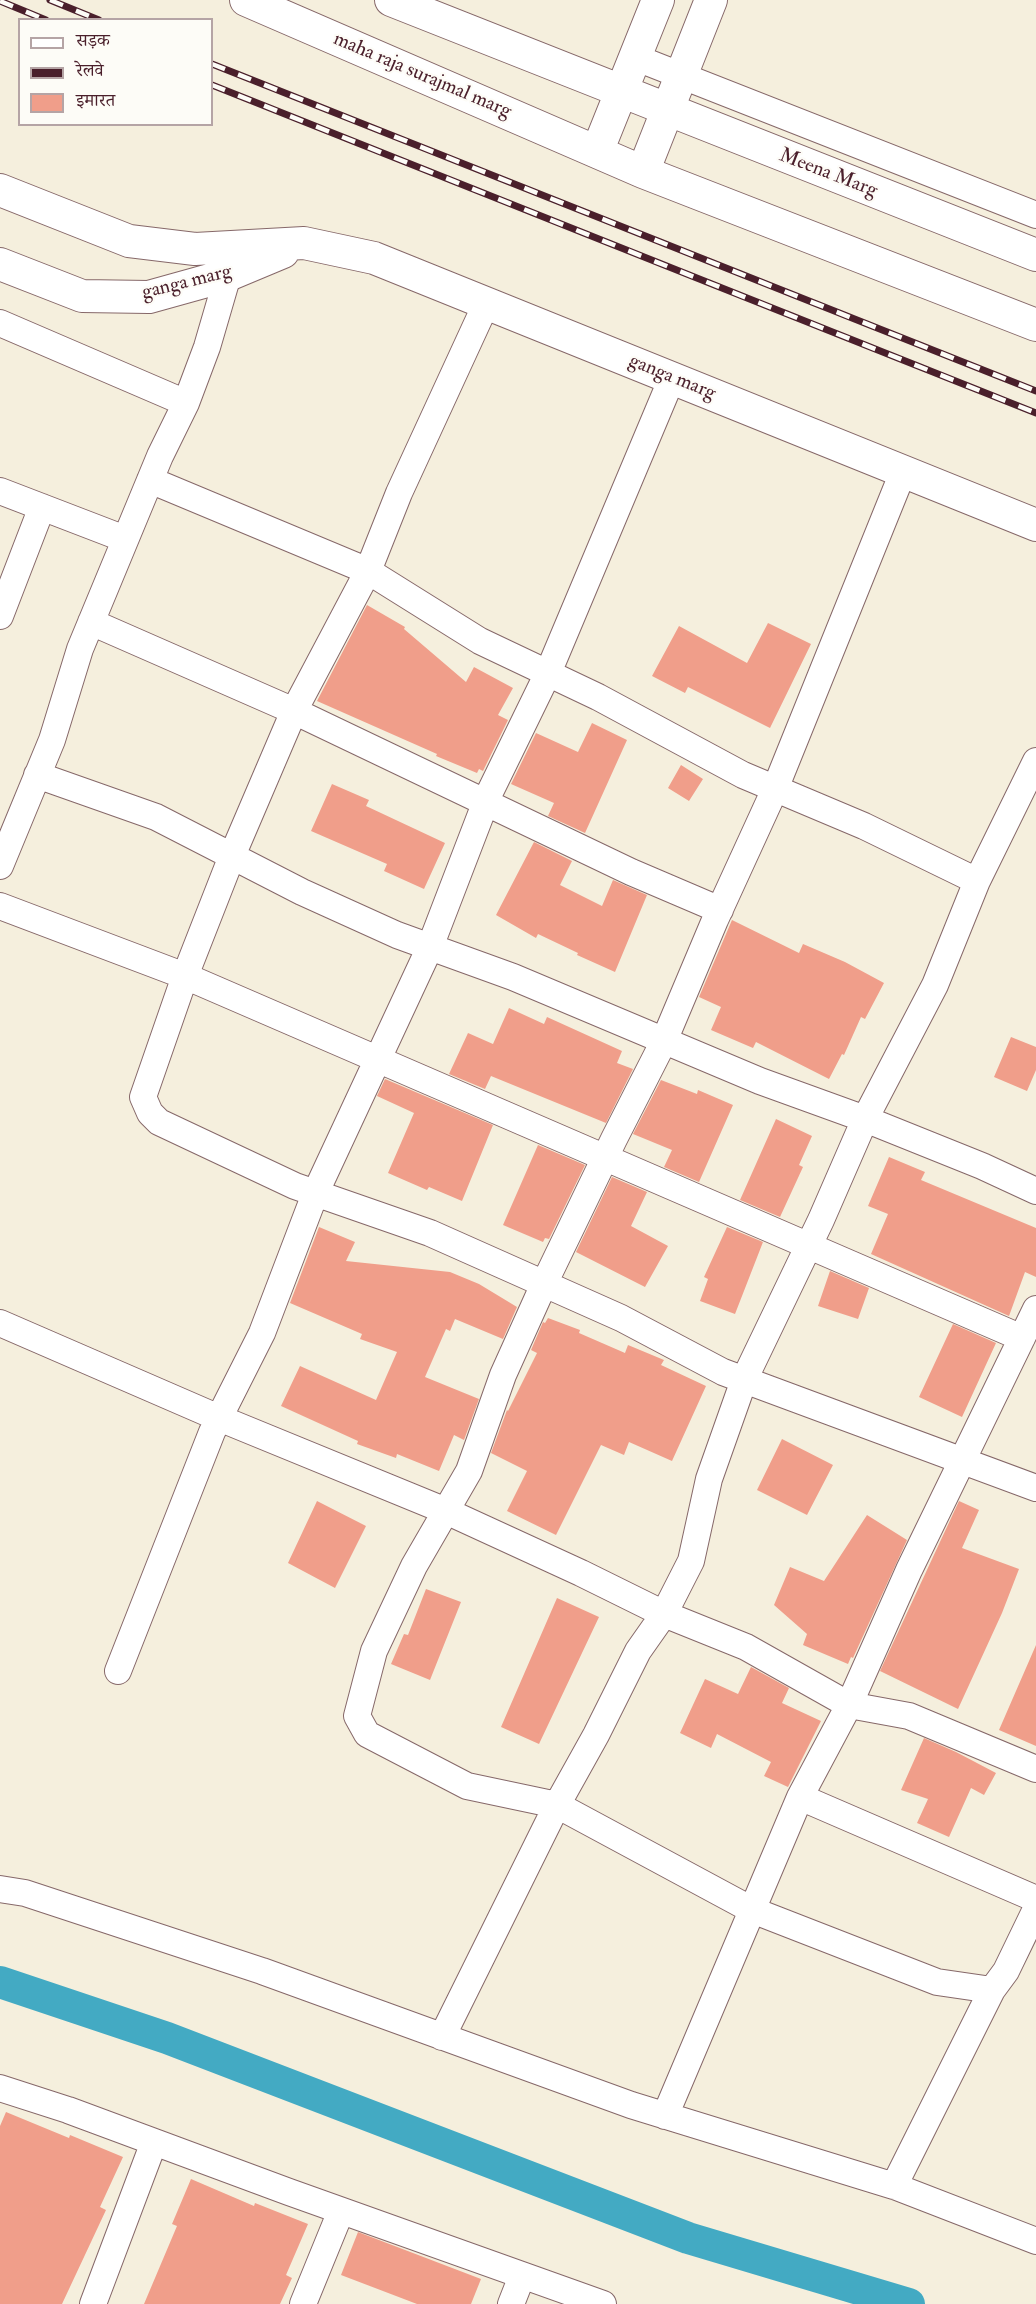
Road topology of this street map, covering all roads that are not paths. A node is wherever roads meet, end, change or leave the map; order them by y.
1 (246, 0) edge
2 (391, 0) edge
3 (657, 0) edge
4 (711, 0) edge
5 (634, 57) junction
6 (680, 76) junction
7 (621, 92) junction
8 (667, 111) junction
9 (597, 152) junction
10 (643, 172) junction
11 (0, 190) edge
12 (1036, 215) edge
13 (1036, 255) edge
14 (227, 261) junction
15 (0, 264) edge
16 (486, 304) junction
17 (0, 323) edge
18 (1036, 325) edge
19 (672, 378) junction
20 (186, 404) junction
21 (903, 472) junction
22 (150, 480) junction
23 (0, 491) edge
24 (42, 507) junction
25 (1036, 525) edge
26 (125, 539) junction
27 (368, 572) junction
28 (0, 616) edge
29 (91, 622) junction
30 (548, 673) junction
31 (294, 711) junction
32 (1036, 761) edge
33 (37, 775) junction
34 (775, 789) junction
35 (486, 801) junction
36 (232, 856) junction
37 (0, 866) edge
38 (977, 881) junction
39 (0, 906) edge
40 (720, 910) junction
41 (430, 947) junction
42 (185, 976) junction
43 (664, 1041) junction
44 (378, 1061) junction
45 (866, 1119) junction
46 (605, 1158) junction
47 (1036, 1191) edge
48 (315, 1194) junction
49 (808, 1246) junction
50 (544, 1284) junction
51 (1036, 1310) edge
52 (0, 1323) edge
53 (1022, 1338) junction
54 (744, 1380) junction
55 (219, 1418) junction
56 (963, 1461) junction
57 (1036, 1488) edge
58 (446, 1511) junction
59 (664, 1614) junction
60 (118, 1671) dead end
61 (849, 1705) junction
62 (1036, 1769) edge
63 (800, 1797) junction
64 (557, 1806) junction
65 (0, 1888) edge
66 (1036, 1899) edge
67 (1036, 1909) edge
68 (752, 1910) junction
69 (992, 1990) junction
70 (442, 2037) junction
71 (0, 2088) edge
72 (665, 2116) junction
73 (154, 2142) junction
74 (894, 2186) junction
75 (341, 2211) junction
76 (1036, 2241) edge
77 (522, 2276) junction
78 (93, 2304) edge
79 (303, 2304) edge
80 (511, 2304) edge
81 (603, 2304) edge

1 - 9 street, maha raja surajmal marg
2 - 7 street
3 - 5 street
4 - 6 street
5 - 6 street
5 - 7 street
6 - 8 street
6 - 12 street
7 - 8 street, Meena Marg
7 - 9 street
8 - 10 street
8 - 13 street, Meena Marg
9 - 10 street, maha raja surajmal marg
10 - 18 street, maha raja surajmal marg
11 - 14 street, ganga marg
14 - 15 street, ganga marg
14 - 16 street, ganga marg
14 - 20 street
16 - 19 street, ganga marg
16 - 27 street
17 - 20 street
19 - 21 street, ganga marg
19 - 30 street
20 - 22 street
21 - 25 street, ganga marg
21 - 34 street
22 - 26 street
22 - 27 street
23 - 24 street
24 - 26 street
24 - 28 street
26 - 29 street
27 - 30 street
27 - 31 street
29 - 31 street
29 - 33 street
30 - 34 street
30 - 35 street
31 - 35 street
31 - 36 street
32 - 38 street
33 - 36 street
33 - 37 street
34 - 38 street
34 - 40 street
35 - 40 street
35 - 41 street
36 - 41 street
36 - 42 street
38 - 45 street
39 - 42 street
40 - 43 street
41 - 43 street
41 - 44 street
42 - 44 street
42 - 48 street
43 - 45 street
43 - 46 street
44 - 46 street
44 - 48 street
45 - 47 street
45 - 49 street
46 - 49 street
46 - 50 street
48 - 50 street
48 - 55 street
49 - 53 street
49 - 54 street
50 - 54 street
50 - 58 street
51 - 53 street
52 - 55 street
53 - 56 street
54 - 56 street
54 - 59 street
55 - 58 street
55 - 60 street
56 - 57 street
56 - 61 street
58 - 59 street
58 - 64 street
59 - 61 street
59 - 64 street
61 - 62 street
61 - 63 street
63 - 66 street
63 - 68 street
64 - 68 street
64 - 70 street
65 - 70 street
67 - 69 street
68 - 69 street
68 - 72 street
69 - 74 street
70 - 72 street
71 - 73 street
72 - 74 street
73 - 75 street
73 - 78 street
74 - 76 street
75 - 77 street
75 - 79 street
77 - 80 street
77 - 81 street

